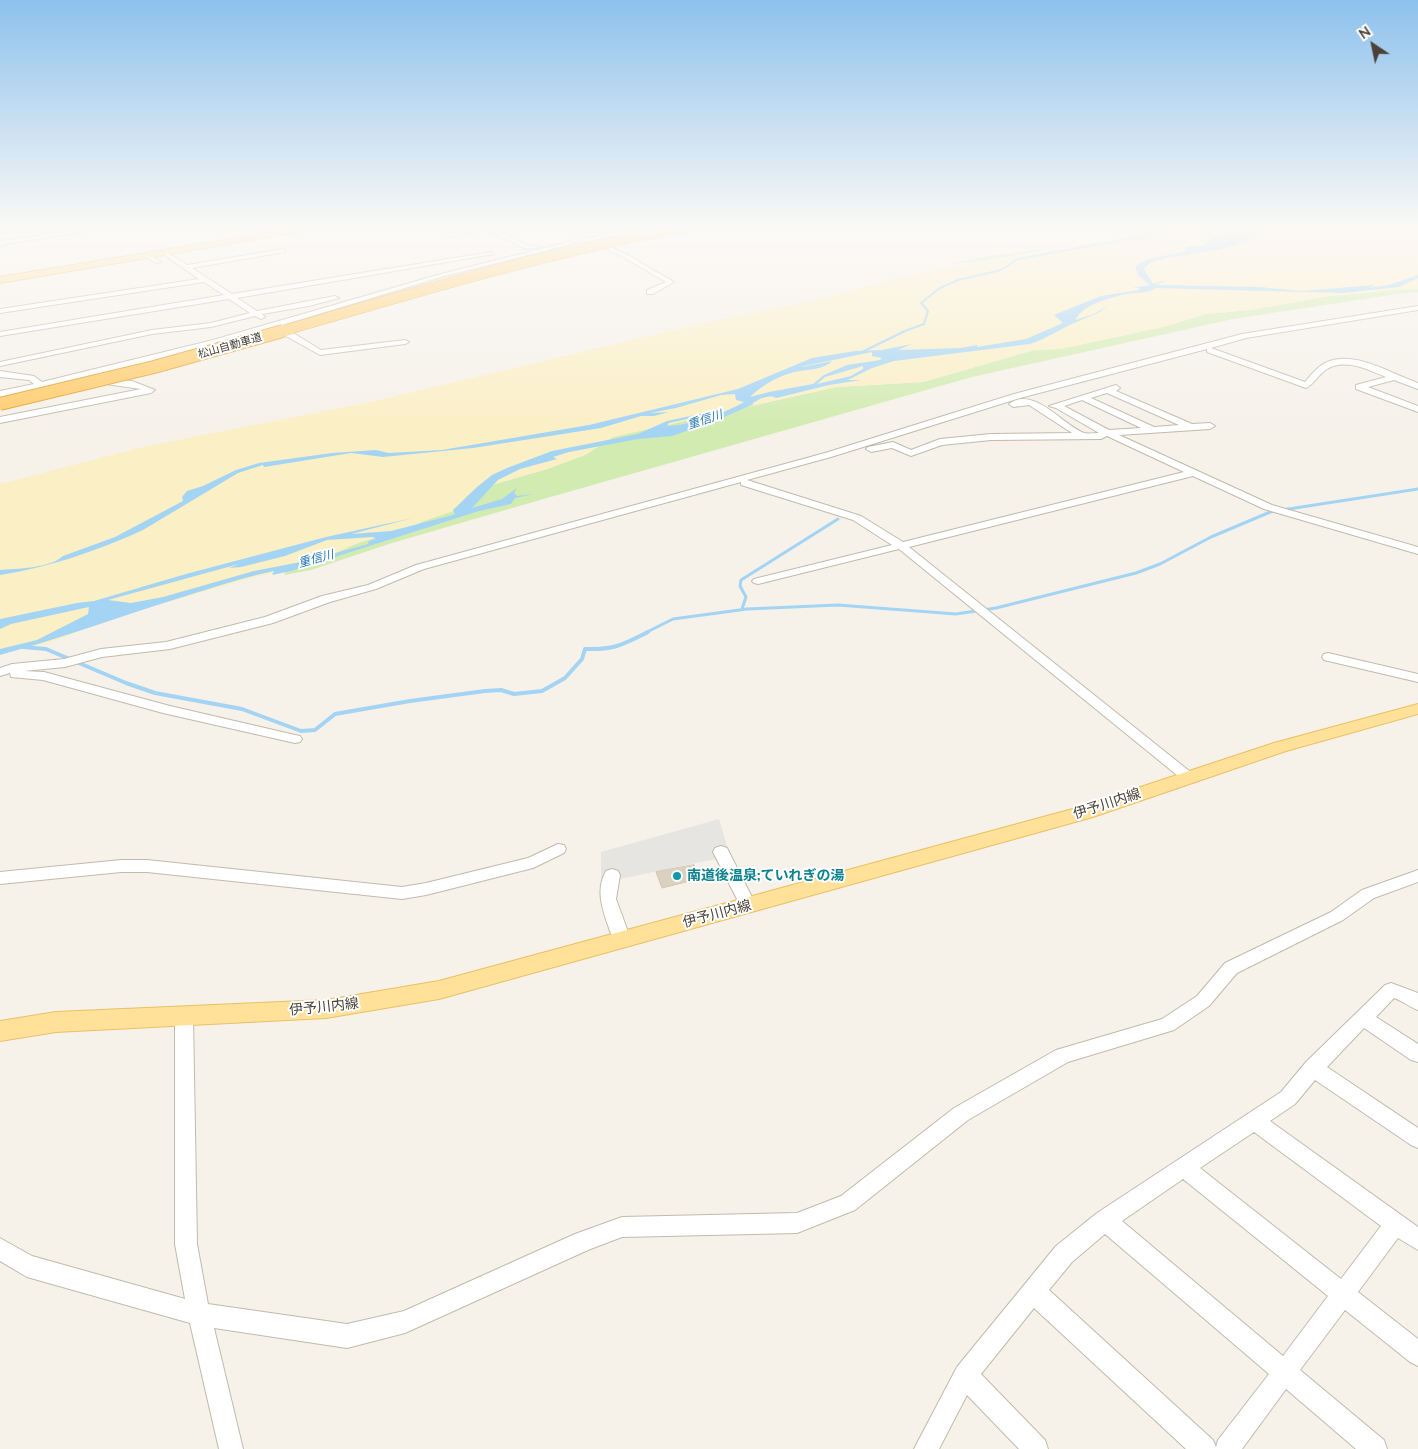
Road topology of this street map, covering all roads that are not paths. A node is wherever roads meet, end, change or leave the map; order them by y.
1 (54, 294) edge
2 (116, 294) edge
3 (225, 294) edge
4 (252, 294) edge
5 (358, 294) edge
6 (379, 294) edge
7 (392, 294) edge
8 (410, 294) edge
9 (419, 294) edge
10 (230, 297) junction
11 (62, 302) junction
12 (4, 309) edge
13 (1418, 310) edge
14 (256, 314) junction
15 (275, 325) junction
16 (287, 333) junction
17 (0, 334) edge
18 (405, 342) dead end
19 (1210, 350) junction
20 (0, 364) edge
21 (0, 374) edge
22 (1394, 377) junction
23 (110, 382) junction
24 (41, 386) junction
25 (1418, 386) edge
26 (1121, 387) dead end
27 (1109, 391) junction
28 (0, 394) edge
29 (1084, 398) junction
30 (0, 399) edge
31 (0, 405) edge
32 (1057, 405) junction
33 (1042, 408) junction
34 (990, 409) junction
35 (1418, 409) edge
36 (961, 413) junction
37 (0, 420) edge
38 (1210, 426) dead end
39 (1191, 427) junction
40 (1154, 430) junction
41 (1107, 433) junction
42 (1082, 436) junction
43 (854, 452) junction
44 (828, 455) junction
45 (811, 466) junction
46 (1192, 473) junction
47 (745, 483) junction
48 (900, 545) junction
49 (1418, 551) edge
50 (758, 580) dead end
51 (372, 587) junction
52 (1328, 657) dead end
53 (0, 672) edge
54 (0, 676) edge
55 (1418, 678) edge
56 (1418, 709) edge
57 (295, 739) dead end
58 (1188, 777) junction
59 (558, 849) dead end
60 (721, 852) dead end
61 (612, 875) dead end
62 (1418, 876) edge
63 (0, 878) edge
64 (748, 905) junction
65 (622, 940) junction
66 (1418, 1003) edge
67 (184, 1017) junction
68 (1363, 1018) junction
69 (0, 1031) edge
70 (1418, 1054) edge
71 (1313, 1068) junction
72 (1256, 1122) junction
73 (1418, 1139) edge
74 (1184, 1168) junction
75 (1106, 1220) junction
76 (1396, 1224) junction
77 (1418, 1240) edge
78 (0, 1249) edge
79 (1034, 1291) junction
80 (1343, 1295) junction
81 (199, 1314) junction
82 (1418, 1354) edge
83 (1285, 1372) junction
84 (965, 1376) junction
85 (231, 1449) edge
86 (926, 1449) edge
87 (1036, 1449) edge
88 (1204, 1449) edge
89 (1227, 1449) edge
90 (1376, 1449) edge

1 - 11 street
2 - 11 street
3 - 10 street
4 - 10 street
5 - 14 street
6 - 15 street
7 - 30 highway, 松山自動車道, bridge
8 - 31 highway, 松山自動車道, bridge
9 - 16 street
10 - 14 street
10 - 17 street
11 - 12 street
13 - 19 street
13 - 36 street
14 - 15 street
14 - 20 street
15 - 24 street
16 - 18 street
16 - 23 street
19 - 22 street
19 - 34 street
21 - 24 street
22 - 25 street
22 - 35 street
23 - 31 street
23 - 37 street
24 - 28 street
26 - 27 street
27 - 29 street
27 - 39 street
29 - 32 street
29 - 40 street
32 - 33 street
32 - 41 street
33 - 34 street
33 - 42 street
34 - 36 street
34 - 43 street
36 - 44 street
38 - 39 street
39 - 40 street
40 - 41 street
41 - 42 street
41 - 46 street
42 - 43 street
43 - 45 street
44 - 45 street
44 - 51 street
45 - 47 street
46 - 48 street
46 - 49 street
47 - 48 street
47 - 51 street
48 - 50 street
48 - 58 street
51 - 53 street
52 - 55 street
54 - 57 street
56 - 58 main road, 伊予川内線
58 - 64 main road, 伊予川内線
59 - 63 street
60 - 64 street
61 - 65 street
62 - 81 street
64 - 65 main road, 伊予川内線
65 - 67 main road, 伊予川内線
66 - 68 street
67 - 69 main road, 伊予川内線
67 - 81 street
68 - 70 street
68 - 71 street
71 - 72 street
71 - 73 street
72 - 74 street
72 - 76 street
74 - 75 street
74 - 80 street
75 - 79 street
75 - 83 street
76 - 77 street
76 - 80 street
78 - 81 street
79 - 84 street
79 - 88 street
80 - 82 street
80 - 83 street
81 - 85 street
83 - 89 street
83 - 90 street
84 - 86 street
84 - 87 street

